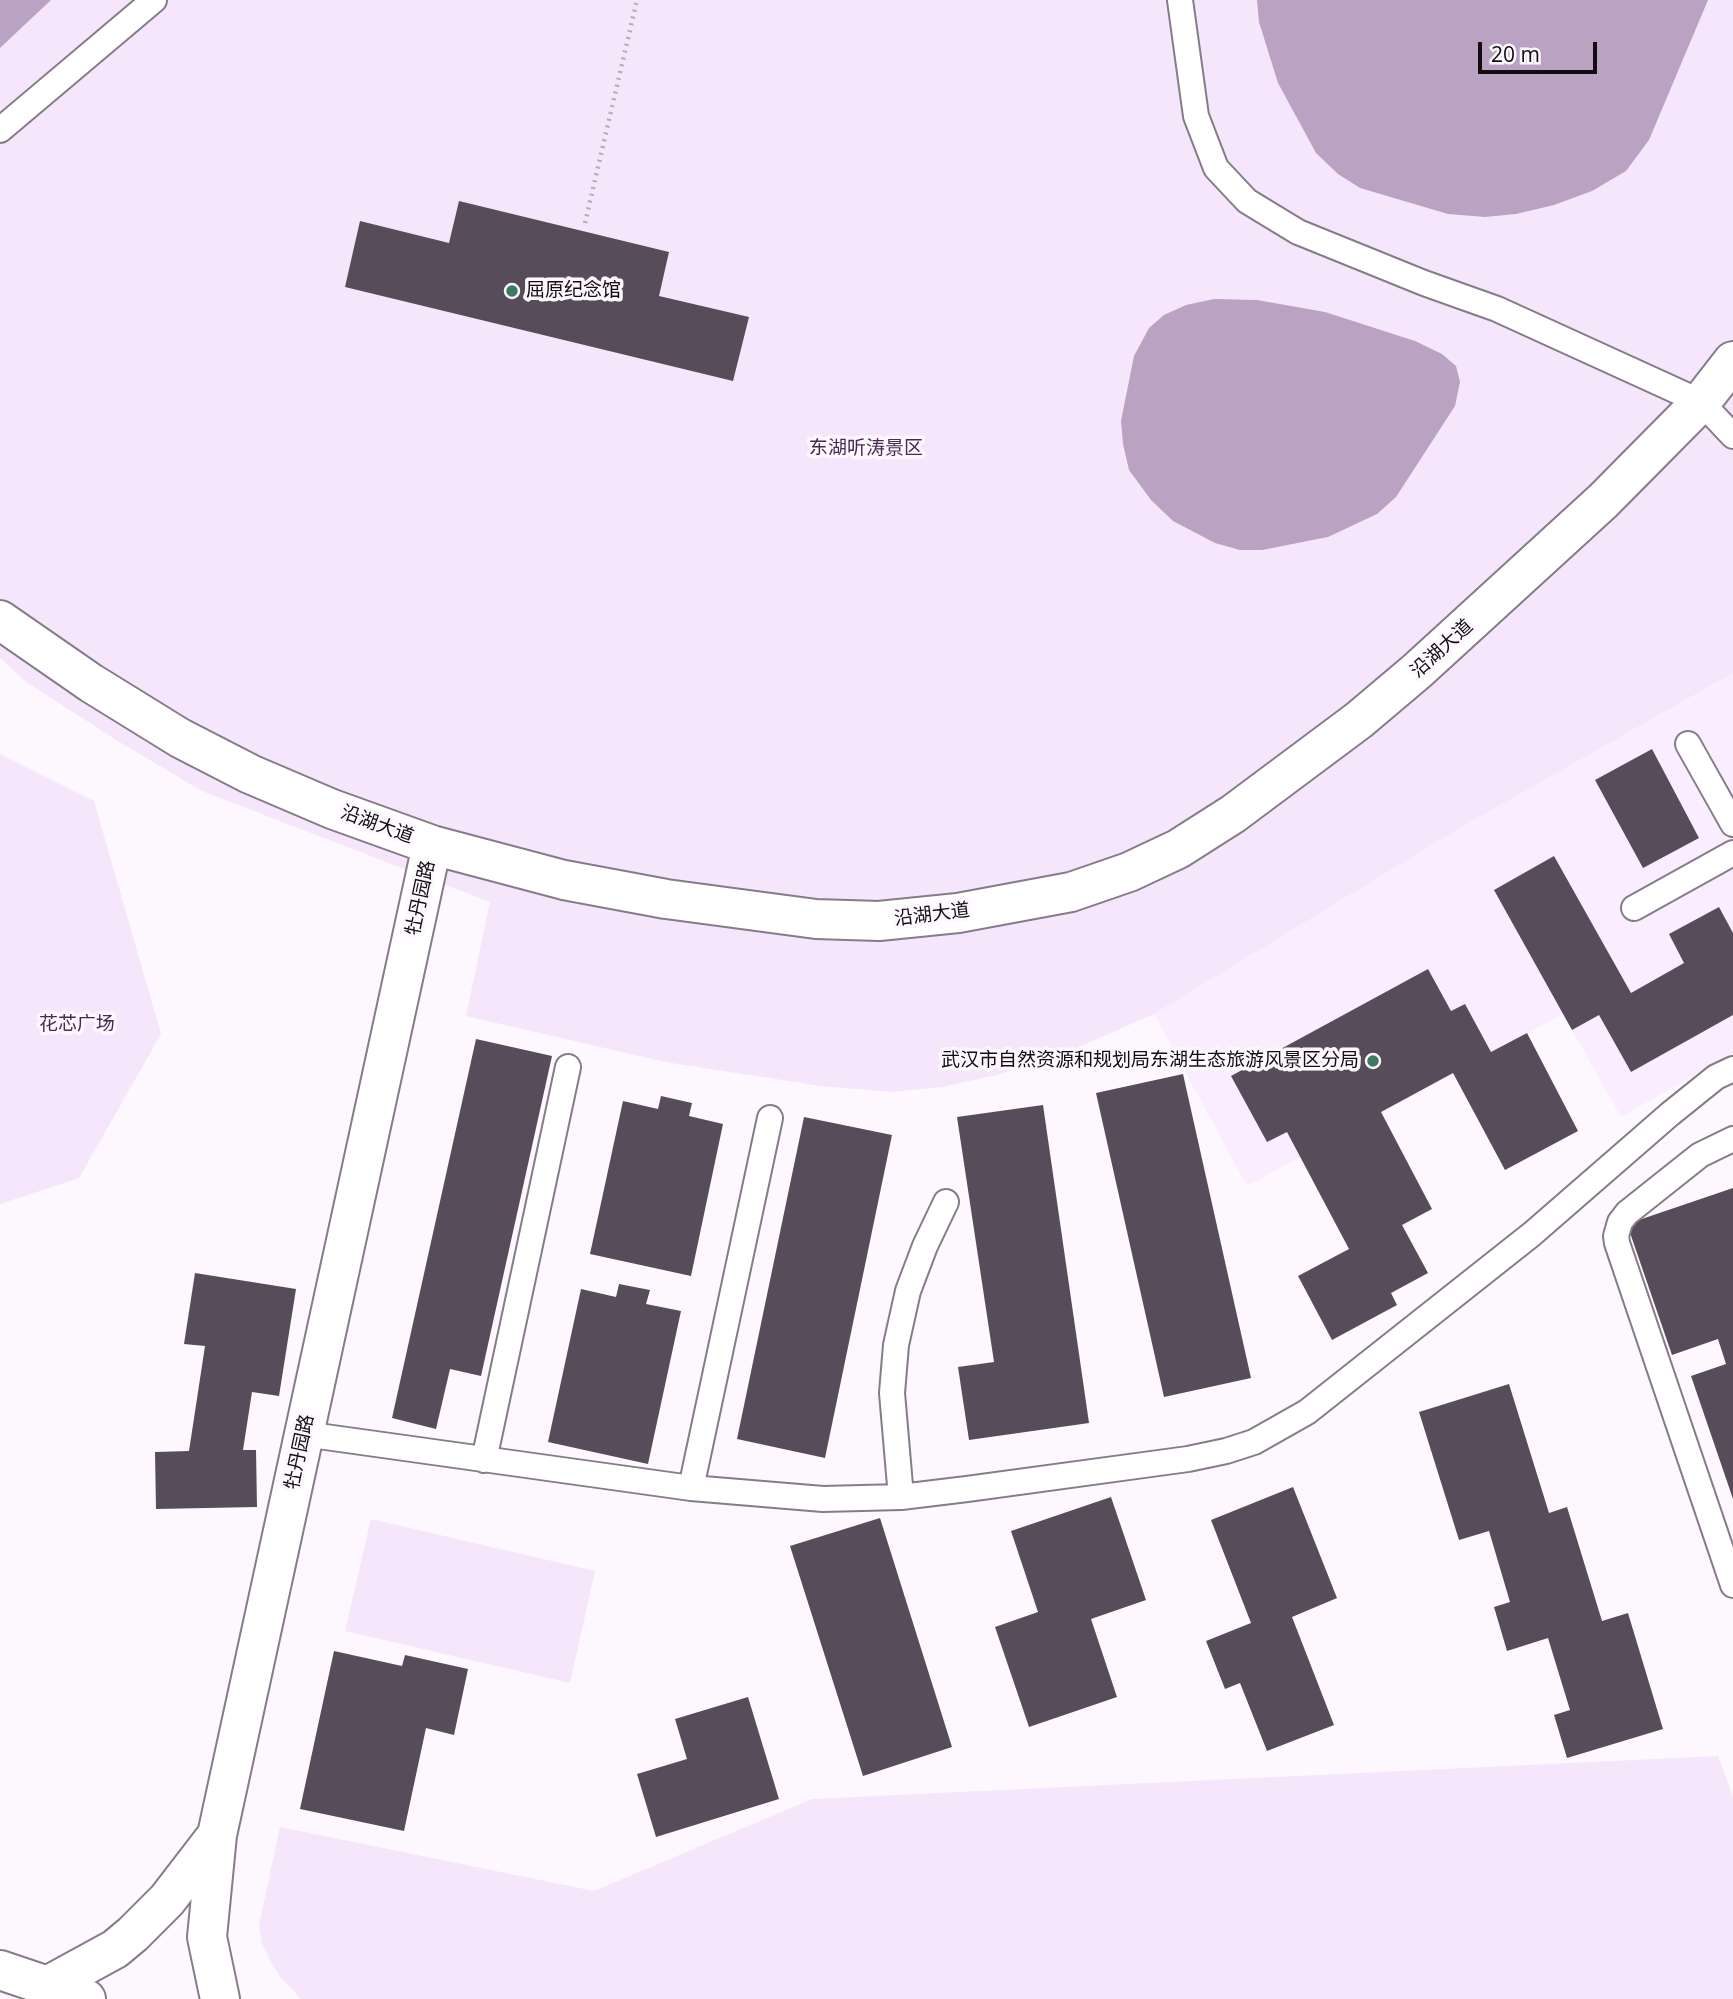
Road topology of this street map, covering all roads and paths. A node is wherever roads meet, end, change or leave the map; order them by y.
1 (154, 0) edge
2 (637, 0) edge
3 (1180, 0) edge
4 (0, 130) edge
5 (585, 223) dead end
6 (1733, 361) edge
7 (1701, 402) junction
8 (1733, 436) edge
9 (0, 620) edge
10 (1688, 744) dead end
11 (1733, 824) edge
12 (432, 845) junction
13 (1733, 853) edge
14 (1634, 908) dead end
15 (568, 1067) dead end
16 (1733, 1069) edge
17 (770, 1118) dead end
18 (1733, 1139) edge
19 (946, 1202) dead end
20 (304, 1434) junction
21 (484, 1460) junction
22 (691, 1488) junction
23 (901, 1497) junction
24 (1733, 1585) edge
25 (217, 1835) junction
26 (0, 1970) edge
27 (49, 1985) junction
28 (86, 1999) edge
29 (220, 1999) edge

1 - 4 lane
2 - 5 path
3 - 7 lane
6 - 7 street, 沿湖大道
7 - 8 lane
7 - 12 street, 沿湖大道
9 - 12 street, 沿湖大道
10 - 11 lane
12 - 20 street, 牡丹园路
13 - 14 lane
15 - 21 lane
16 - 23 lane
17 - 22 lane
18 - 24 lane
19 - 23 lane
20 - 21 lane
20 - 25 street, 牡丹园路
21 - 22 lane
22 - 23 lane
25 - 27 street, 牡丹园路
25 - 29 street
26 - 27 street
27 - 28 street

